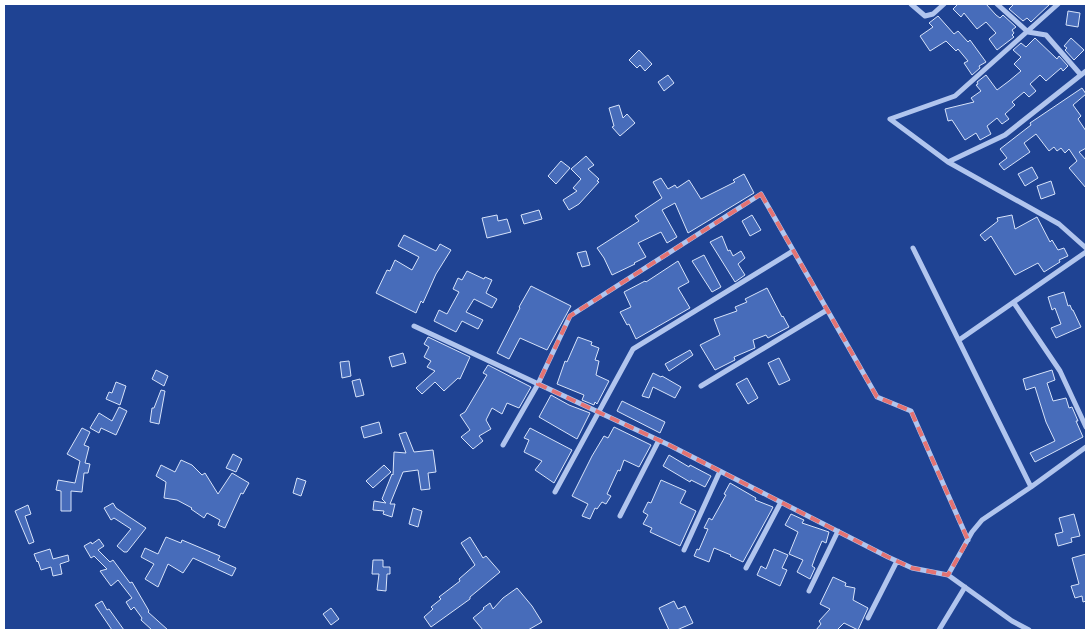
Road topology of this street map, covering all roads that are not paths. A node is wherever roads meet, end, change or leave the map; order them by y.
1 (911, 4) edge
2 (944, 4) edge
3 (997, 4) edge
4 (1058, 4) edge
5 (1028, 32) junction
6 (1086, 71) edge
7 (1081, 75) junction
8 (948, 162) junction
9 (913, 248) dead end
10 (1086, 248) edge
11 (793, 251) junction
12 (1086, 252) edge
13 (1014, 303) junction
14 (827, 310) junction
15 (414, 326) dead end
16 (959, 340) junction
17 (538, 384) junction
18 (701, 386) dead end
19 (598, 412) junction
20 (1086, 427) edge
21 (659, 440) junction
22 (503, 444) dead end
23 (1086, 447) edge
24 (720, 471) junction
25 (1031, 487) junction
26 (555, 492) dead end
27 (781, 502) junction
28 (620, 516) dead end
29 (838, 531) junction
30 (968, 540) junction
31 (684, 550) dead end
32 (897, 561) junction
33 (746, 568) dead end
34 (948, 575) junction
35 (965, 587) junction
36 (809, 591) dead end
37 (868, 618) dead end
38 (939, 630) edge
39 (1029, 630) edge

1 - 2 street
3 - 5 street
4 - 5 street
5 - 7 street
5 - 8 street
6 - 7 street
7 - 8 street
8 - 10 street
9 - 16 street
11 - 14 street
11 - 17 street
11 - 19 street
12 - 13 street
13 - 16 street
13 - 20 street
14 - 18 street
14 - 30 street
15 - 17 street
16 - 25 street
17 - 19 street
17 - 22 street
19 - 21 street
19 - 26 street
21 - 24 street
21 - 28 street
23 - 25 street
24 - 27 street
24 - 31 street
25 - 30 street
27 - 29 street
27 - 33 street
29 - 32 street
29 - 36 street
30 - 34 street
32 - 34 street
32 - 37 street
34 - 35 street
35 - 38 street
35 - 39 street

